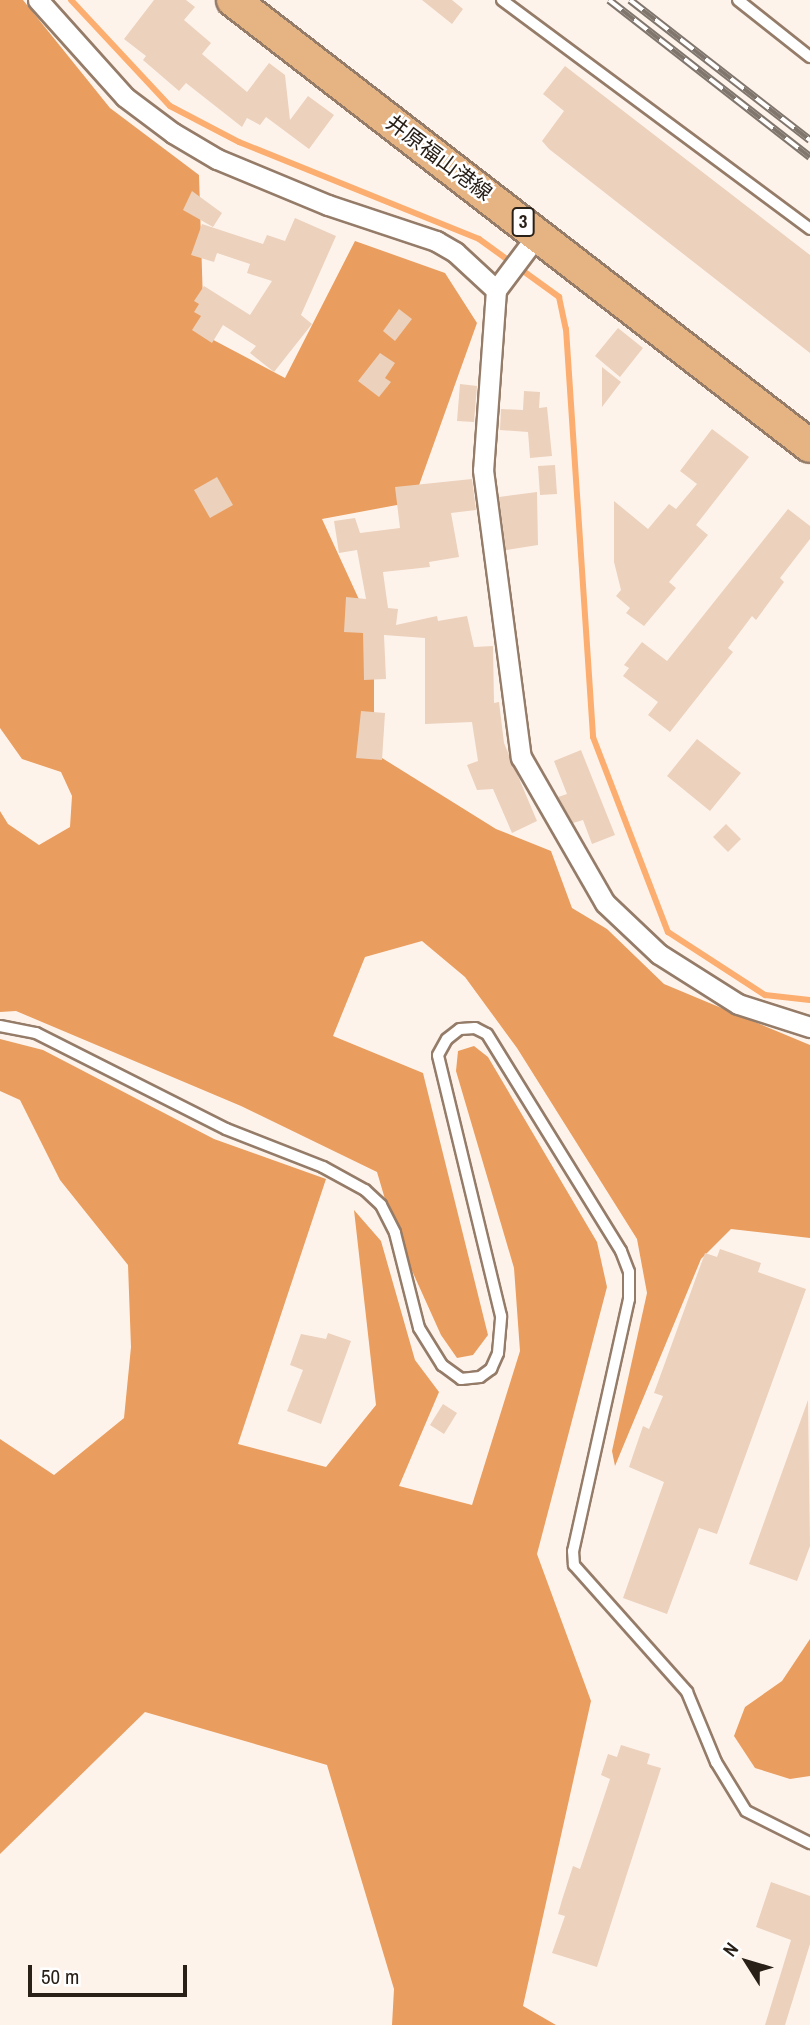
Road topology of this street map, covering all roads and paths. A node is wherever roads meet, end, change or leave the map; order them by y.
1 (38, 0) edge
2 (233, 0) edge
3 (269, 0) edge
4 (502, 0) edge
5 (738, 0) edge
6 (810, 57) edge
7 (810, 229) edge
8 (531, 245) junction
9 (500, 286) junction
10 (810, 419) edge
11 (810, 446) edge
12 (0, 1026) edge
13 (810, 1027) edge
14 (810, 1843) edge

1 - 9 street
2 - 8 main road, 井原福山港線 / 3
3 - 10 main road, 井原福山港線 / 3
4 - 7 lane
5 - 6 lane
8 - 9 street
8 - 11 main road, 井原福山港線 / 3
9 - 13 street
12 - 14 lane

